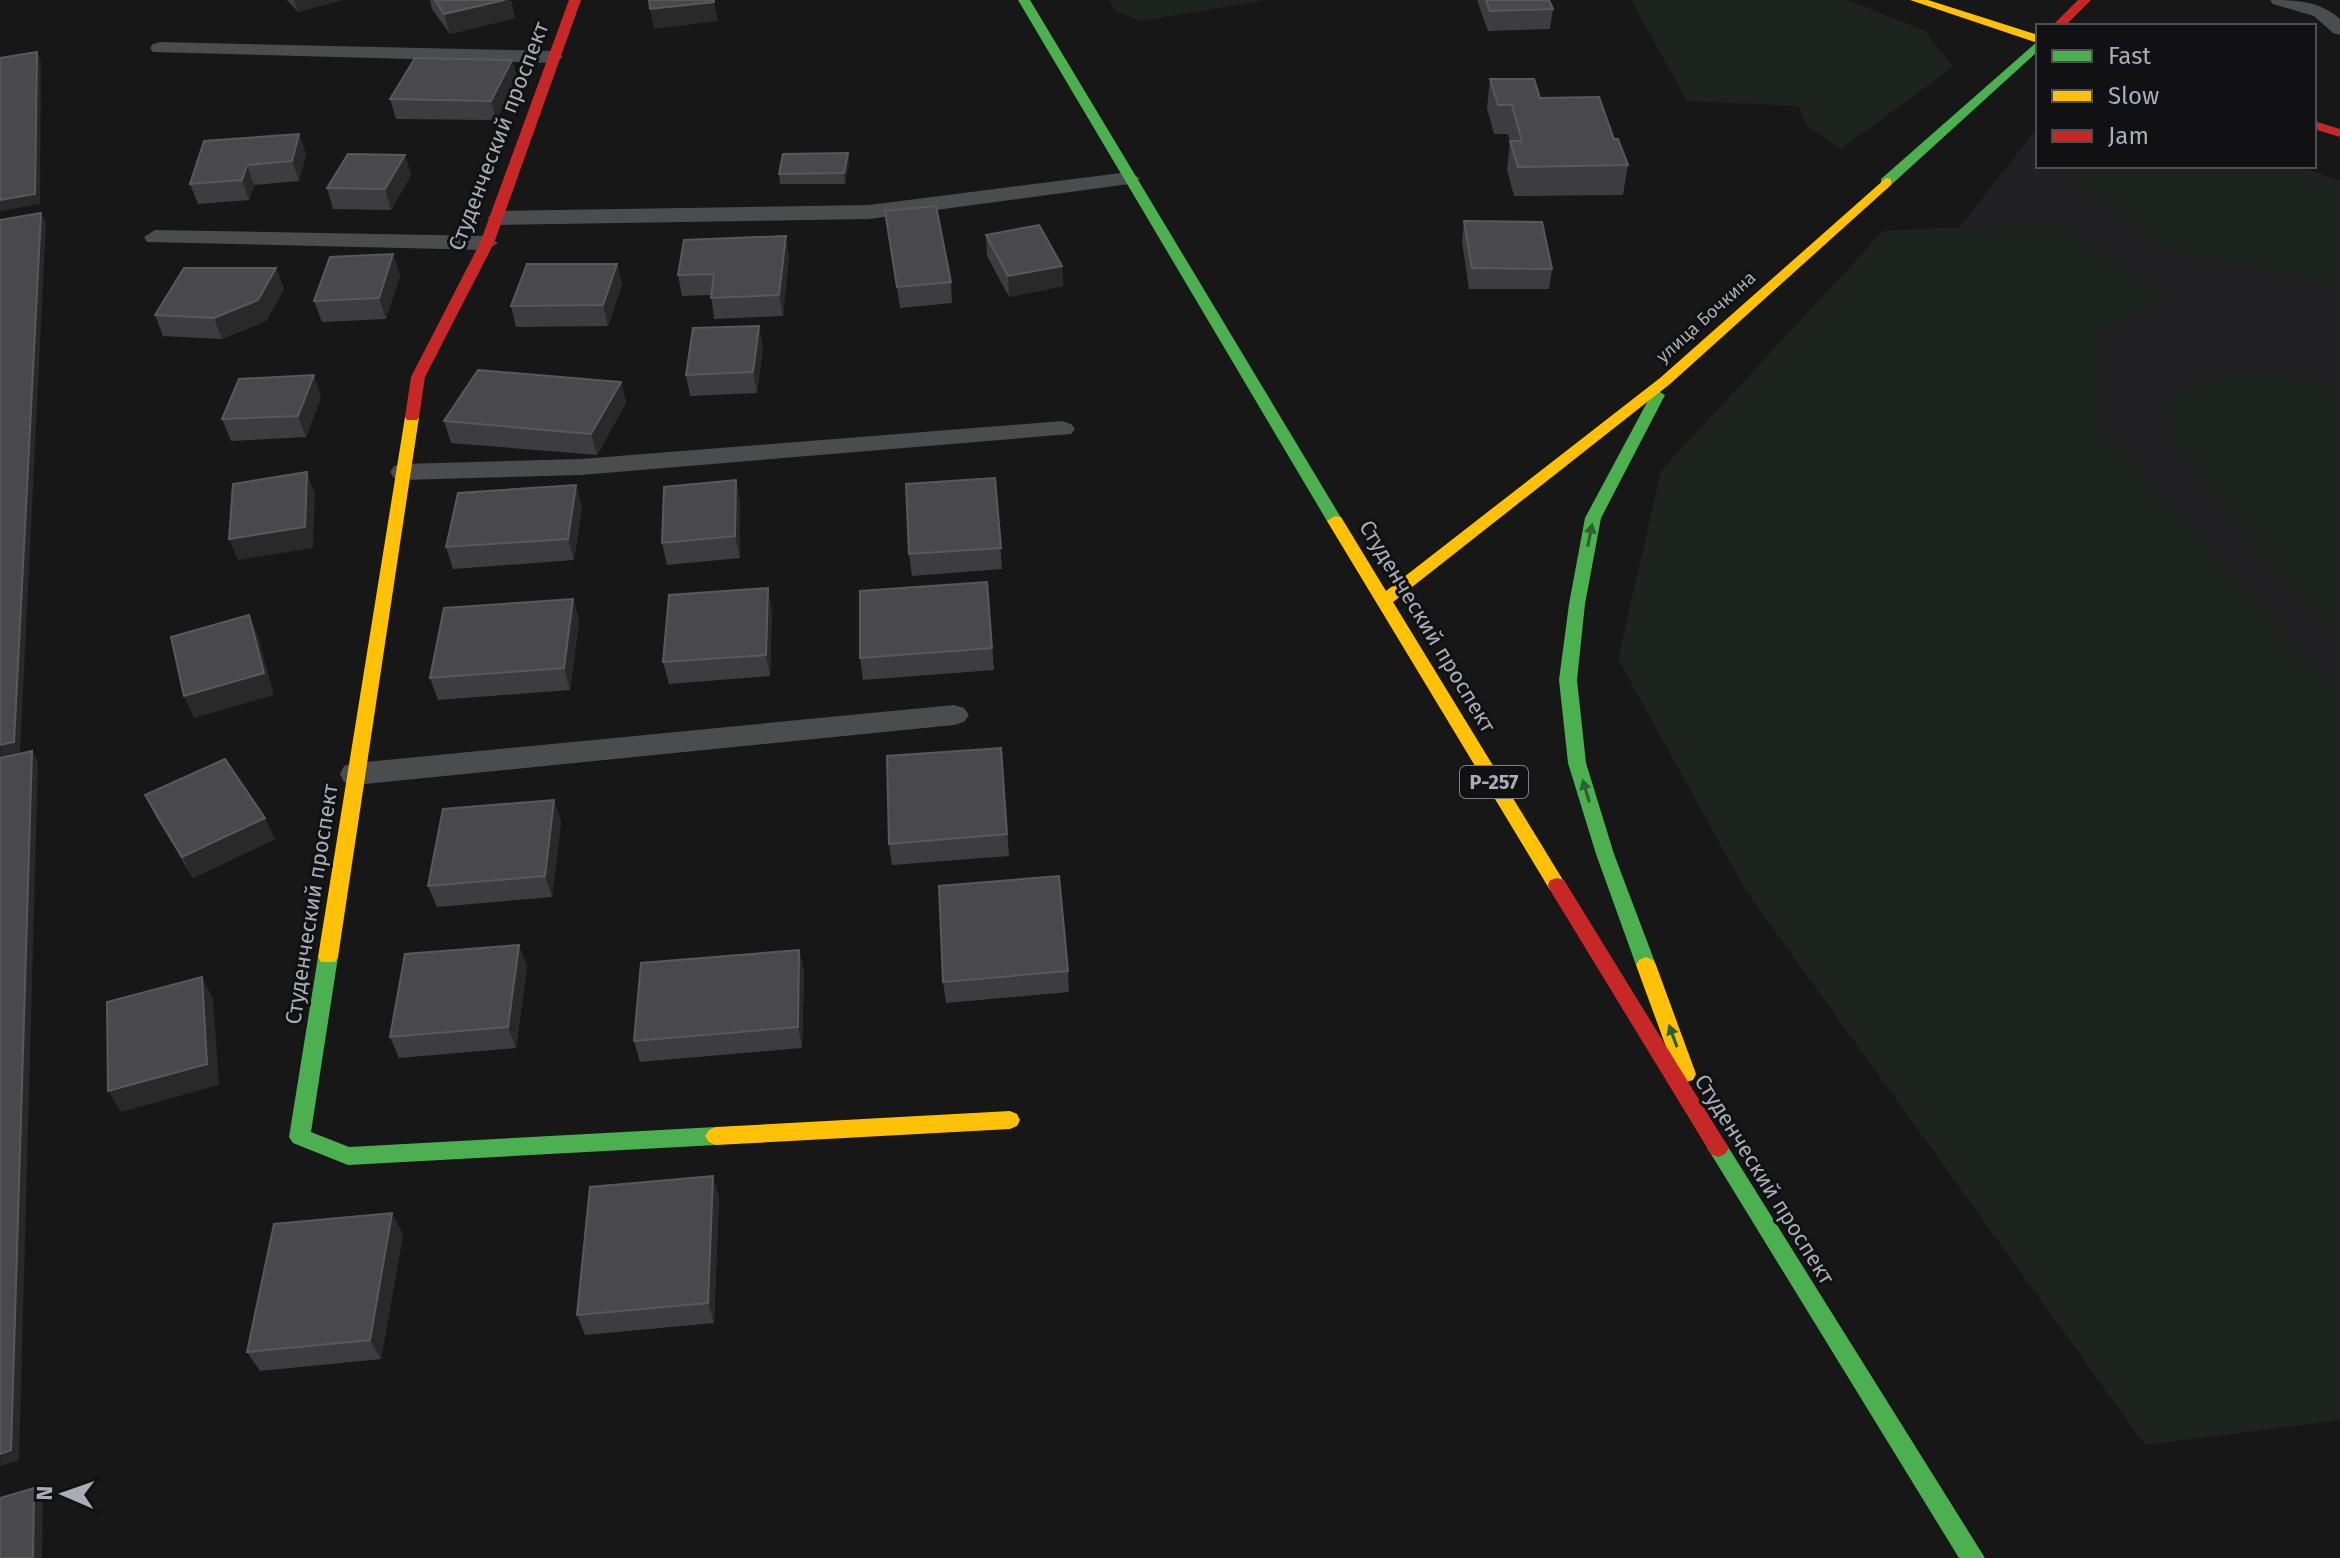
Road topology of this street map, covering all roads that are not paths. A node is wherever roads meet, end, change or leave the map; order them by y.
1 (575, 0) edge
2 (1024, 0) edge
3 (1916, 0) edge
4 (2085, 0) edge
5 (2280, 0) edge
6 (2325, 6) edge
7 (2060, 24) edge
8 (2340, 29) edge
9 (2036, 38) edge
10 (2036, 47) edge
11 (160, 48) dead end
12 (553, 57) junction
13 (2316, 126) edge
14 (2340, 133) edge
15 (1129, 178) junction
16 (498, 218) junction
17 (155, 237) dead end
18 (487, 243) junction
19 (1665, 381) junction
20 (1062, 429) dead end
21 (403, 472) junction
22 (1384, 601) junction
23 (954, 715) dead end
24 (355, 774) junction
25 (1010, 1120) dead end
26 (1709, 1136) junction
27 (1973, 1558) edge

1 - 12 main road, Студенческий проспект
2 - 15 main road, Студенческий проспект / Р-257
3 - 9 main road
4 - 7 main road
5 - 6 lane
6 - 8 lane
10 - 19 main road, улица Бочкина
11 - 12 lane
12 - 16 main road, Студенческий проспект
13 - 14 main road
15 - 16 lane
15 - 22 main road, Студенческий проспект / Р-257
16 - 18 main road, Студенческий проспект
17 - 18 lane
18 - 21 main road, Студенческий проспект
19 - 22 main road, улица Бочкина
26 -> 19 main road
20 - 21 lane
21 - 24 main road, Студенческий проспект
22 - 26 main road, Студенческий проспект / Р-257
23 - 24 lane
24 - 25 main road, Студенческий проспект
26 - 27 main road, Студенческий проспект / Р-257

